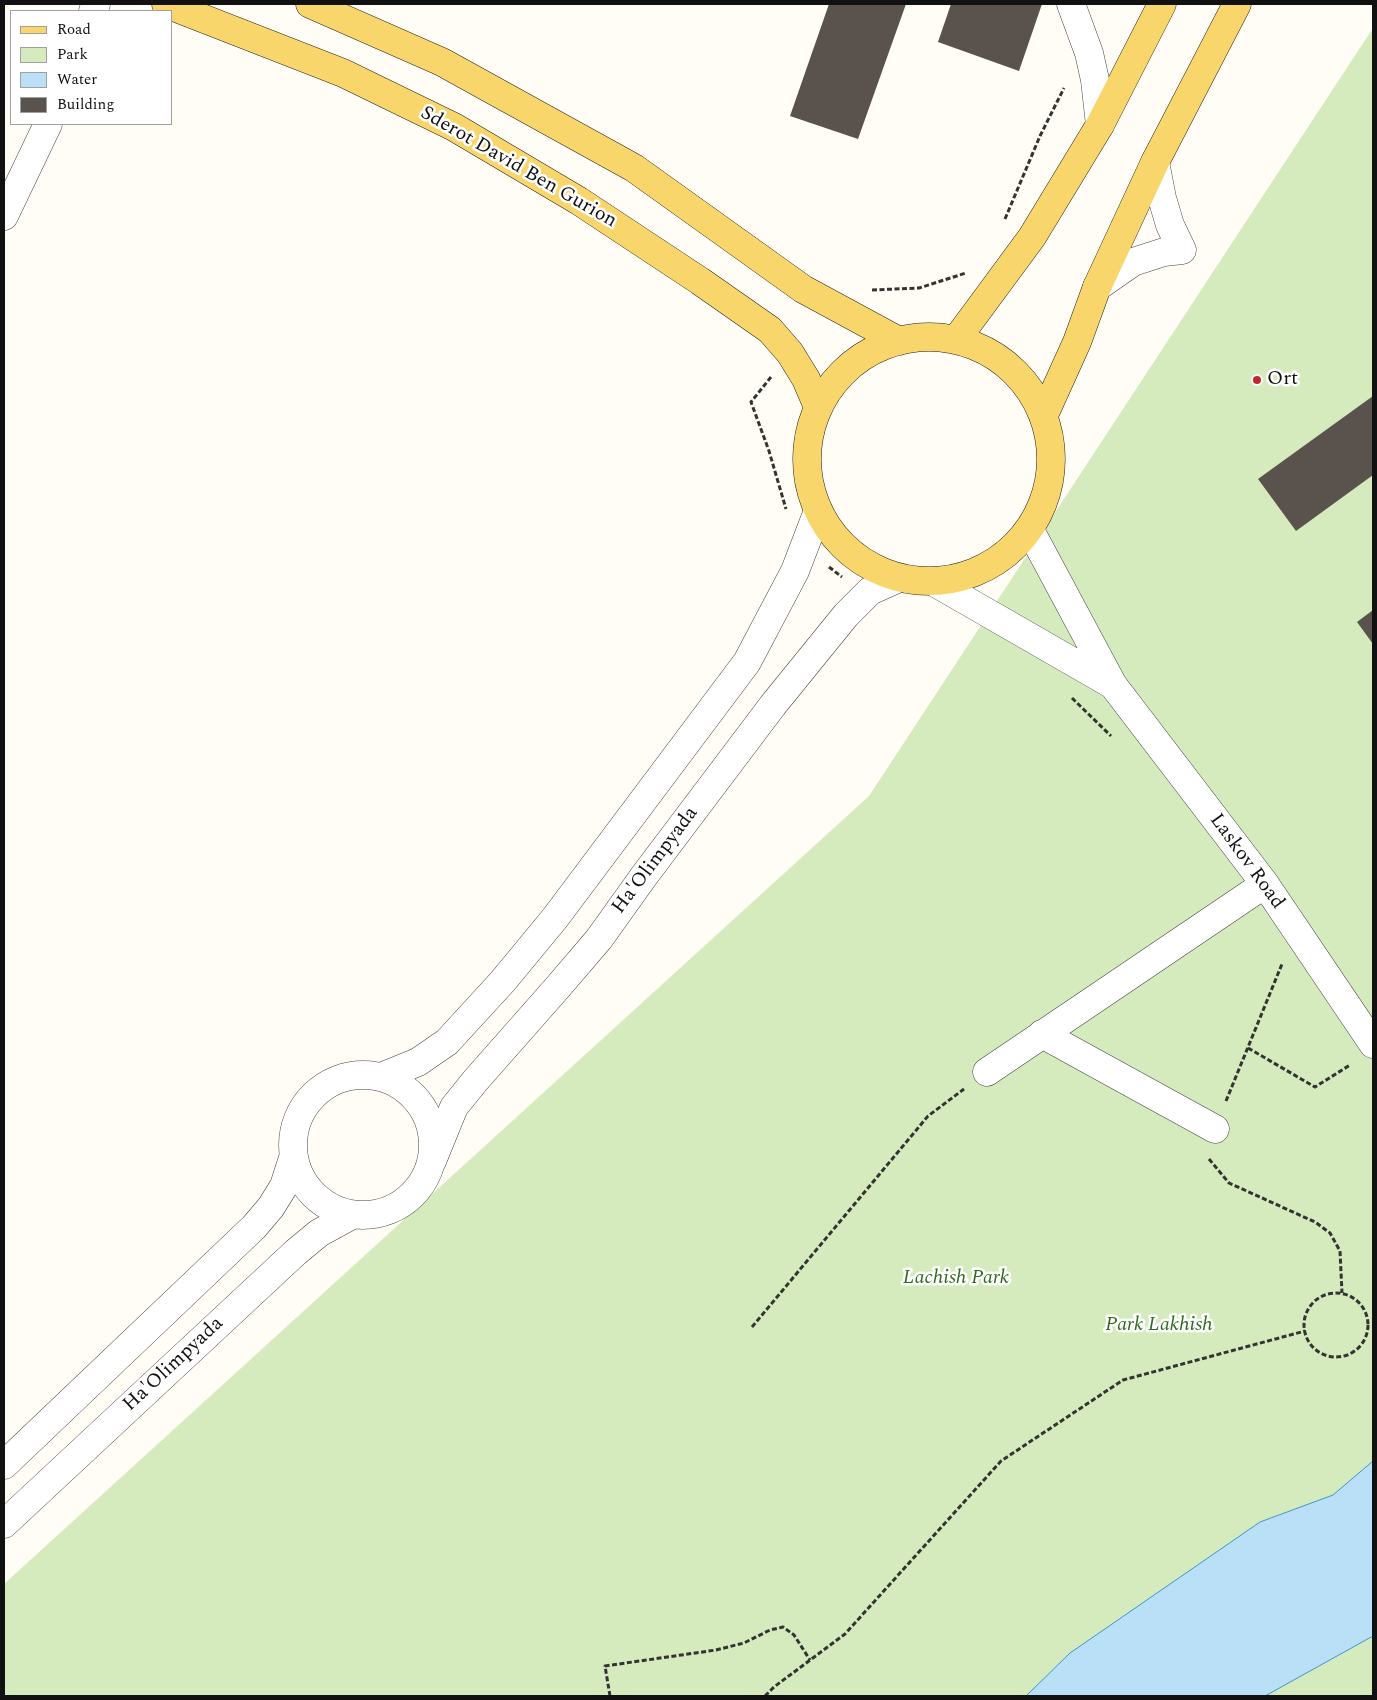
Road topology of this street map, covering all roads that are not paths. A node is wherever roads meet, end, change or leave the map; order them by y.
1 (166, 4) edge
2 (310, 4) edge
3 (1071, 4) edge
4 (1162, 4) edge
5 (1237, 4) edge
6 (1258, 4) edge
7 (1217, 43) junction
8 (48, 125) edge
9 (1100, 125) junction
10 (1155, 162) junction
11 (4, 216) edge
12 (1097, 287) junction
13 (956, 340) junction
14 (900, 341) junction
15 (818, 406) junction
16 (1044, 415) junction
17 (818, 511) junction
18 (1030, 530) junction
19 (899, 578) junction
20 (934, 582) junction
21 (1113, 685) junction
22 (1264, 884) junction
23 (1042, 1034) junction
24 (1365, 1052) edge
25 (987, 1072) road end
26 (381, 1077) junction
27 (1215, 1129) dead end
28 (293, 1158) junction
29 (432, 1161) junction
30 (352, 1215) junction
31 (4, 1465) edge
32 (4, 1524) edge

1 - 15 main road, Sderot David Ben Gurion
2 - 14 main road
3 - 9 street
4 - 9 main road
5 - 7 main road
6 - 7 main road
7 - 10 main road
8 - 11 street
9 - 13 main road
10 - 12 main road
10 - 12 street
12 - 16 main road
13 - 14 main road
13 - 16 main road
14 - 15 main road
15 - 17 main road
16 - 18 main road
17 - 19 main road
17 - 26 street
18 - 20 main road
18 - 21 street, Laskov Road
19 - 20 main road
19 - 29 street, Ha'Olimpyada
20 - 21 street, Laskov Road
21 - 22 street, Laskov Road
22 - 23 street
22 - 24 street, Laskov Road
23 - 25 street
23 - 27 street
26 - 28 street
26 - 29 street
28 - 30 street
28 - 31 street
29 - 30 street
30 - 32 street, Ha'Olimpyada

